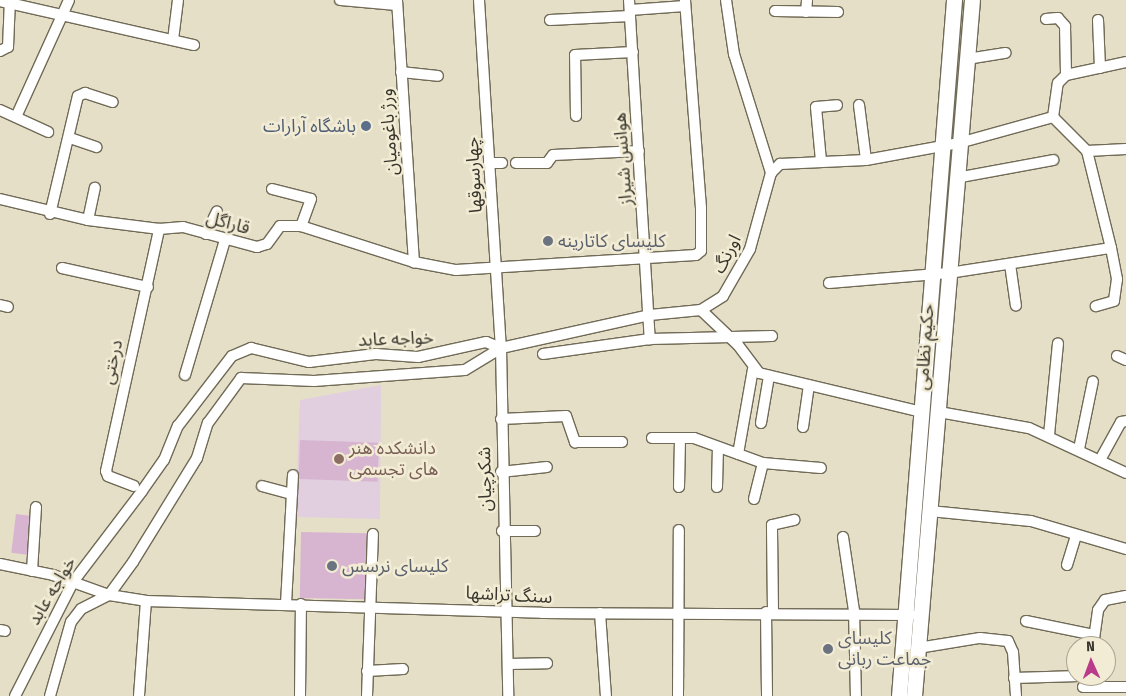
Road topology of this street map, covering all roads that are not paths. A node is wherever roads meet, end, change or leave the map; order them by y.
1 (69, 0) edge
2 (178, 0) edge
3 (340, 0) edge
4 (479, 0) edge
5 (726, 0) edge
6 (807, 0) edge
7 (954, 0) edge
8 (972, 0) edge
9 (7, 1) edge
10 (397, 2) edge
11 (685, 3) edge
12 (630, 9) edge
13 (775, 11) dead end
14 (806, 12) junction
15 (838, 12) dead end
16 (64, 14) junction
17 (1046, 19) dead end
18 (550, 20) dead end
19 (1098, 20) dead end
20 (174, 40) junction
21 (194, 45) dead end
22 (0, 52) edge
23 (633, 52) junction
24 (1006, 53) dead end
25 (967, 58) junction
26 (1126, 62) edge
27 (1100, 68) junction
28 (401, 72) junction
29 (1066, 75) junction
30 (438, 76) dead end
31 (112, 102) dead end
32 (837, 105) dead end
33 (859, 105) dead end
34 (0, 110) edge
35 (576, 116) dead end
36 (16, 117) junction
37 (1053, 117) junction
38 (48, 132) dead end
39 (70, 138) junction
40 (959, 143) junction
41 (941, 144) junction
42 (96, 147) dead end
43 (1126, 149) edge
44 (639, 151) junction
45 (1087, 151) junction
46 (866, 160) junction
47 (1054, 160) dead end
48 (821, 161) junction
49 (489, 163) junction
50 (502, 163) dead end
51 (516, 163) dead end
52 (771, 173) junction
53 (956, 178) junction
54 (95, 188) dead end
55 (272, 189) dead end
56 (0, 199) edge
57 (217, 210) dead end
58 (50, 214) junction
59 (88, 220) junction
60 (301, 226) junction
61 (159, 229) junction
62 (206, 234) junction
63 (225, 240) junction
64 (1111, 248) junction
65 (646, 259) junction
66 (414, 262) junction
67 (1010, 264) junction
68 (62, 268) dead end
69 (496, 270) junction
70 (931, 273) junction
71 (949, 273) junction
72 (1122, 279) edge
73 (829, 282) dead end
74 (148, 287) junction
75 (1016, 306) dead end
76 (1096, 306) dead end
77 (701, 310) junction
78 (650, 315) junction
79 (724, 335) junction
80 (772, 336) dead end
81 (650, 339) junction
82 (1058, 342) dead end
83 (501, 348) junction
84 (543, 354) dead end
85 (753, 369) junction
86 (185, 375) dead end
87 (769, 376) junction
88 (1093, 381) dead end
89 (809, 385) junction
90 (922, 412) junction
91 (939, 412) junction
92 (501, 419) junction
93 (1126, 421) edge
94 (761, 423) dead end
95 (803, 427) dead end
96 (1049, 435) junction
97 (652, 438) dead end
98 (680, 438) junction
99 (622, 442) dead end
100 (718, 447) junction
101 (1079, 449) junction
102 (738, 454) junction
103 (1100, 460) junction
104 (763, 463) junction
105 (547, 467) dead end
106 (821, 468) dead end
107 (502, 472) junction
108 (1126, 473) edge
109 (293, 475) dead end
110 (134, 486) dead end
111 (262, 486) dead end
112 (679, 487) dead end
113 (717, 487) dead end
114 (292, 494) junction
115 (754, 499) dead end
116 (36, 507) dead end
117 (930, 511) junction
118 (794, 520) dead end
119 (679, 530) dead end
120 (502, 531) junction
121 (535, 531) dead end
122 (373, 534) dead end
123 (1076, 535) junction
124 (843, 537) dead end
125 (1126, 550) edge
126 (0, 565) edge
127 (1067, 566) dead end
128 (32, 571) junction
129 (73, 582) junction
130 (109, 595) junction
131 (1126, 596) edge
132 (146, 600) junction
133 (286, 604) junction
134 (301, 604) junction
135 (368, 606) junction
136 (504, 611) junction
137 (769, 611) junction
138 (854, 611) junction
139 (600, 613) junction
140 (676, 613) junction
141 (914, 614) junction
142 (1026, 621) dead end
143 (1094, 635) joint
144 (918, 648) junction
145 (548, 662) dead end
146 (508, 664) junction
147 (403, 669) dead end
148 (367, 671) junction
149 (1066, 676) edge
150 (1014, 678) junction
151 (1126, 687) edge
152 (1083, 691) edge
153 (15, 696) edge
154 (50, 696) edge
155 (139, 696) edge
156 (300, 696) edge
157 (367, 696) edge
158 (508, 696) edge
159 (606, 696) edge
160 (678, 696) edge
161 (767, 696) edge
162 (856, 696) edge
163 (899, 696) edge
164 (914, 696) edge
165 (1016, 696) edge

1 - 16 street
2 - 20 street
3 - 10 street
4 - 49 street, چهارسوقها
5 - 52 street
6 - 14 street
7 - 41 main road, حکیم نظامی
8 - 25 main road, حکیم نظامی
9 - 16 street
9 - 22 street
10 - 28 street, ورژ باغومیان
11 - 12 street
11 - 65 street, قاراگل
12 - 18 street
12 - 23 street, هوانس شیراز
13 - 14 street
14 - 15 street
16 - 20 street
16 - 36 street
17 - 29 street
19 - 27 street
20 - 21 street
23 - 35 street
23 - 44 street, هوانس شیراز
24 - 25 street
25 - 40 main road, حکیم نظامی
26 - 27 street
27 - 29 street
28 - 30 street
28 - 66 street, ورژ باغومیان
29 - 37 street
31 - 39 street
32 - 48 street
33 - 46 street
34 - 36 street
36 - 38 street
37 - 40 street
37 - 45 street
39 - 42 street
39 - 58 street
40 - 41 street
40 - 53 main road, حکیم نظامی
41 - 46 street
41 - 70 main road, حکیم نظامی
43 - 45 street
44 - 51 street
44 - 65 street, هوانس شیراز
45 - 64 street
46 - 48 street
47 - 53 street
48 - 52 street
49 - 50 street
49 - 69 street, چهارسوقها
52 - 77 street, اورنگ
53 - 71 main road, حکیم نظامی
54 - 59 street
55 - 60 street
56 - 58 street, قاراگل
57 - 62 street
58 - 59 street, قاراگل
59 - 61 street, قاراگل
60 - 63 street, قاراگل
60 - 66 street, قاراگل
61 - 62 street, قاراگل
61 - 74 street, درختی
62 - 63 street, قاراگل
63 - 86 street
64 - 67 street
64 - 72 street
65 - 69 street, قاراگل
65 - 78 street, هوانس شیراز
66 - 69 street, قاراگل
67 - 71 street
67 - 75 street
68 - 74 street
69 - 83 street, چهارسوقها
70 - 71 street
70 - 73 street
70 - 90 main road, حکیم نظامی
71 - 91 main road, حکیم نظامی
72 - 76 street
74 - 110 street, درختی
77 - 78 street, اورنگ
77 - 79 street
78 - 81 street, هوانس شیراز
78 - 83 street, اورنگ
79 - 80 street
79 - 81 street
79 - 85 street
81 - 84 street
82 - 96 street
83 - 92 street, شکرچیان
83 - 129 street, خواجه عابد
83 - 130 street, خواجه عابد
85 - 87 street
85 - 102 street
87 - 89 street
87 - 94 street
88 - 101 street
89 - 90 street
89 - 95 street
90 - 141 main road, حکیم نظامی
91 - 96 street
91 - 117 main road, حکیم نظامی
92 - 99 street
92 - 107 street, شکرچیان
93 - 103 street
96 - 101 street
97 - 98 street
98 - 100 street
98 - 112 street
100 - 102 street
100 - 113 street
101 - 103 street
102 - 104 street
103 - 108 street
104 - 106 street
104 - 115 street
105 - 107 street
107 - 120 street, شکرچیان
109 - 114 street
111 - 114 street
114 - 133 street
116 - 128 street
117 - 123 street
117 - 141 main road, حکیم نظامی
118 - 137 street
119 - 140 street
120 - 121 street
120 - 136 street, شکرچیان
122 - 135 street
123 - 125 street
123 - 127 street
124 - 138 street
126 - 128 street, سنگ تراشها
128 - 129 street, سنگ تراشها
129 - 130 street, سنگ تراشها
129 - 153 street, خواجه عابد
130 - 132 street, سنگ تراشها
130 - 154 street, خواجه عابد
131 - 143 street
132 - 133 street, سنگ تراشها
132 - 155 street
133 - 134 street, سنگ تراشها
134 - 135 street, سنگ تراشها
134 - 156 street
135 - 136 street, سنگ تراشها
135 - 148 street
136 - 139 street, سنگ تراشها
136 - 146 street, شکرچیان
137 - 138 street, سنگ تراشها
137 - 140 street, سنگ تراشها
137 - 161 street
138 - 141 street, سنگ تراشها
138 - 162 street
139 - 140 street, سنگ تراشها
139 - 159 street
140 - 160 street
141 - 144 main road, حکیم نظامی
141 - 163 main road, حکیم نظامی
142 - 143 street
144 - 150 street
144 - 164 main road, حکیم نظامی
145 - 146 street
146 - 158 street, شکرچیان
147 - 148 street
148 - 157 street
149 - 150 street
150 - 165 street
151 - 152 street

